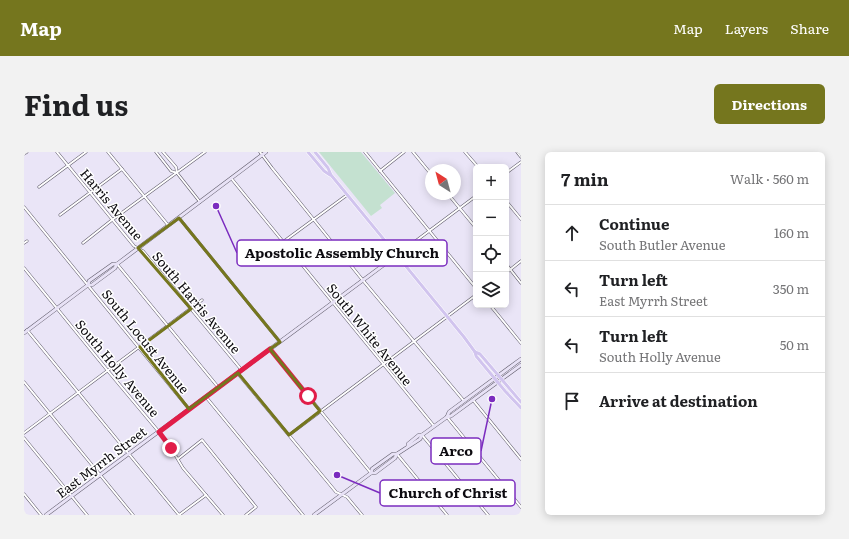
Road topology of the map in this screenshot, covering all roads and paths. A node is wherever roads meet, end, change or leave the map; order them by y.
1 (27, 152) edge
2 (57, 152) edge
3 (86, 152) edge
4 (108, 152) edge
5 (156, 152) edge
6 (163, 152) edge
7 (205, 152) edge
8 (266, 152) edge
9 (308, 152) edge
10 (315, 152) edge
11 (365, 152) edge
12 (404, 152) edge
13 (413, 152) edge
14 (466, 152) edge
15 (517, 152) edge
16 (24, 154) edge
17 (261, 154) edge
18 (521, 157) edge
19 (521, 162) edge
20 (476, 164) edge
21 (68, 165) junction
22 (425, 167) edge
23 (122, 169) junction
24 (380, 171) junction
25 (509, 171) edge
26 (177, 173) junction
27 (331, 175) junction
28 (231, 178) junction
29 (39, 187) dead end
30 (90, 193) junction
31 (347, 195) junction
32 (145, 196) junction
33 (473, 198) edge
34 (453, 200) edge
35 (200, 202) junction
36 (509, 205) edge
37 (24, 207) edge
38 (459, 208) junction
39 (60, 215) dead end
40 (179, 218) junction
41 (112, 220) junction
42 (314, 220) junction
43 (521, 220) edge
44 (473, 224) edge
45 (168, 225) junction
46 (429, 231) junction
47 (283, 242) junction
48 (83, 243) dead end
49 (138, 248) junction
50 (397, 255) junction
51 (521, 261) edge
52 (117, 264) junction
53 (24, 268) edge
54 (510, 269) junction
55 (507, 272) edge
56 (363, 280) junction
57 (521, 283) edge
58 (473, 284) edge
59 (88, 285) junction
60 (473, 297) edge
61 (202, 300) dead end
62 (332, 302) junction
63 (57, 308) junction
64 (492, 308) edge
65 (191, 309) junction
66 (448, 317) junction
67 (168, 326) junction
68 (27, 330) junction
69 (24, 333) edge
70 (415, 341) junction
71 (280, 342) junction
72 (521, 343) edge
73 (140, 347) junction
74 (270, 349) junction
75 (475, 352) junction
76 (521, 359) edge
77 (384, 365) junction
78 (521, 365) edge
79 (108, 371) junction
80 (240, 371) junction
81 (499, 376) junction
82 (495, 379) junction
83 (502, 380) junction
84 (24, 382) edge
85 (498, 382) junction
86 (218, 387) junction
87 (78, 393) junction
88 (206, 397) junction
89 (473, 400) junction
90 (464, 401) junction
91 (521, 402) edge
92 (521, 408) edge
93 (189, 409) junction
94 (320, 411) junction
95 (50, 414) junction
96 (447, 417) junction
97 (434, 426) junction
98 (159, 432) junction
99 (24, 433) edge
100 (288, 435) junction
101 (422, 436) junction
102 (24, 438) edge
103 (128, 454) junction
104 (397, 454) junction
105 (521, 458) edge
106 (178, 459) junction
107 (371, 473) junction
108 (100, 475) junction
109 (24, 494) edge
110 (342, 494) junction
111 (206, 495) junction
112 (72, 496) junction
113 (521, 507) edge
114 (317, 514) edge
115 (41, 515) edge
116 (46, 515) edge
117 (87, 515) edge
118 (133, 515) edge
119 (179, 515) edge
120 (223, 515) edge
121 (246, 515) edge
122 (303, 515) edge
123 (362, 515) edge
124 (447, 515) edge
125 (488, 515) edge

1 - 16 street
2 - 21 street, Harris Avenue
3 - 21 street
4 - 23 street
5 - 26 street
6 - 26 street
7 - 26 street
8 - 17 main road
9 - 27 main road
10 - 27 main road
11 - 24 street
12 - 24 street
13 - 22 street
14 - 20 street
15 - 18 street
17 - 28 main road
17 - 42 street
19 - 25 street
21 - 29 street
21 - 30 street, Harris Avenue
23 - 30 street
23 - 32 street
24 - 46 street
26 - 32 street
26 - 35 street
27 - 31 main road
28 - 35 main road
28 - 47 street, South White Avenue
30 - 39 street
30 - 41 street, Harris Avenue
31 - 42 street
31 - 50 main road
32 - 41 street
32 - 45 street
33 - 38 street, East Myrrh Street
34 - 38 street
35 - 40 main road
36 - 43 street
37 - 59 street, South Locust Avenue
38 - 44 street
38 - 46 street, East Myrrh Street
40 - 45 main road
40 - 71 street
41 - 48 street
41 - 49 street, Harris Avenue
42 - 47 street
42 - 56 street
45 - 49 main road
46 - 50 street, East Myrrh Street
46 - 58 street
47 - 62 street, South White Avenue
49 - 52 main road
49 - 65 street, South Harris Avenue
50 - 56 main road, East Myrrh Street
50 - 66 main road
51 - 54 street
52 - 59 main road
52 - 67 street
53 - 63 street, South Holly Avenue
54 - 55 street
54 - 57 street
56 - 62 main road, East Myrrh Street
56 - 70 street
59 - 63 main road
59 - 73 street, South Locust Avenue
60 - 66 street
61 - 65 street
62 - 71 main road, East Myrrh Street
62 - 77 street, South White Avenue
63 - 68 main road
63 - 79 street, South Holly Avenue
64 - 72 street
65 - 67 street
65 - 80 street, South Harris Avenue
66 - 70 street
66 - 75 main road
67 - 73 street
67 - 86 street
68 - 69 main road
68 - 87 street
70 - 77 street
70 - 90 street
71 - 74 main road, East Myrrh Street
73 - 79 street
73 - 93 street, South Locust Avenue
74 - 80 main road, East Myrrh Street
74 - 94 street
75 - 81 main road
75 - 82 main road
76 - 81 main road
77 - 94 street
77 - 97 street, South White Avenue
78 - 83 main road
79 - 87 street
79 - 98 street, South Holly Avenue
80 - 86 main road, East Myrrh Street
80 - 100 street, South Harris Avenue
81 - 82 main road
81 - 83 main road
82 - 85 main road
82 - 90 main road
83 - 85 main road
83 - 91 main road
84 - 95 street
85 - 89 main road
85 - 92 main road
86 - 88 main road, East Myrrh Street
87 - 95 street
87 - 103 street
88 - 93 main road, East Myrrh Street
88 - 122 street
89 - 96 main road
89 - 105 street
90 - 96 main road
93 - 98 main road, East Myrrh Street
94 - 100 street
94 - 107 street
95 - 99 street
95 - 108 street
96 - 97 main road
96 - 113 street
97 - 101 main road
98 - 103 main road, East Myrrh Street
98 - 106 street, South Holly Avenue
100 - 110 street, South Harris Avenue
101 - 104 main road
101 - 125 street
102 - 112 street
103 - 108 main road, East Myrrh Street
103 - 119 street
104 - 107 main road
104 - 124 street
106 - 111 street, South Holly Avenue
106 - 121 street
107 - 110 main road
108 - 112 main road, East Myrrh Street
108 - 118 street
109 - 115 street
110 - 114 main road
110 - 123 street, South Harris Avenue
111 - 119 street
111 - 120 street, South Holly Avenue
112 - 116 main road, East Myrrh Street
112 - 117 street

